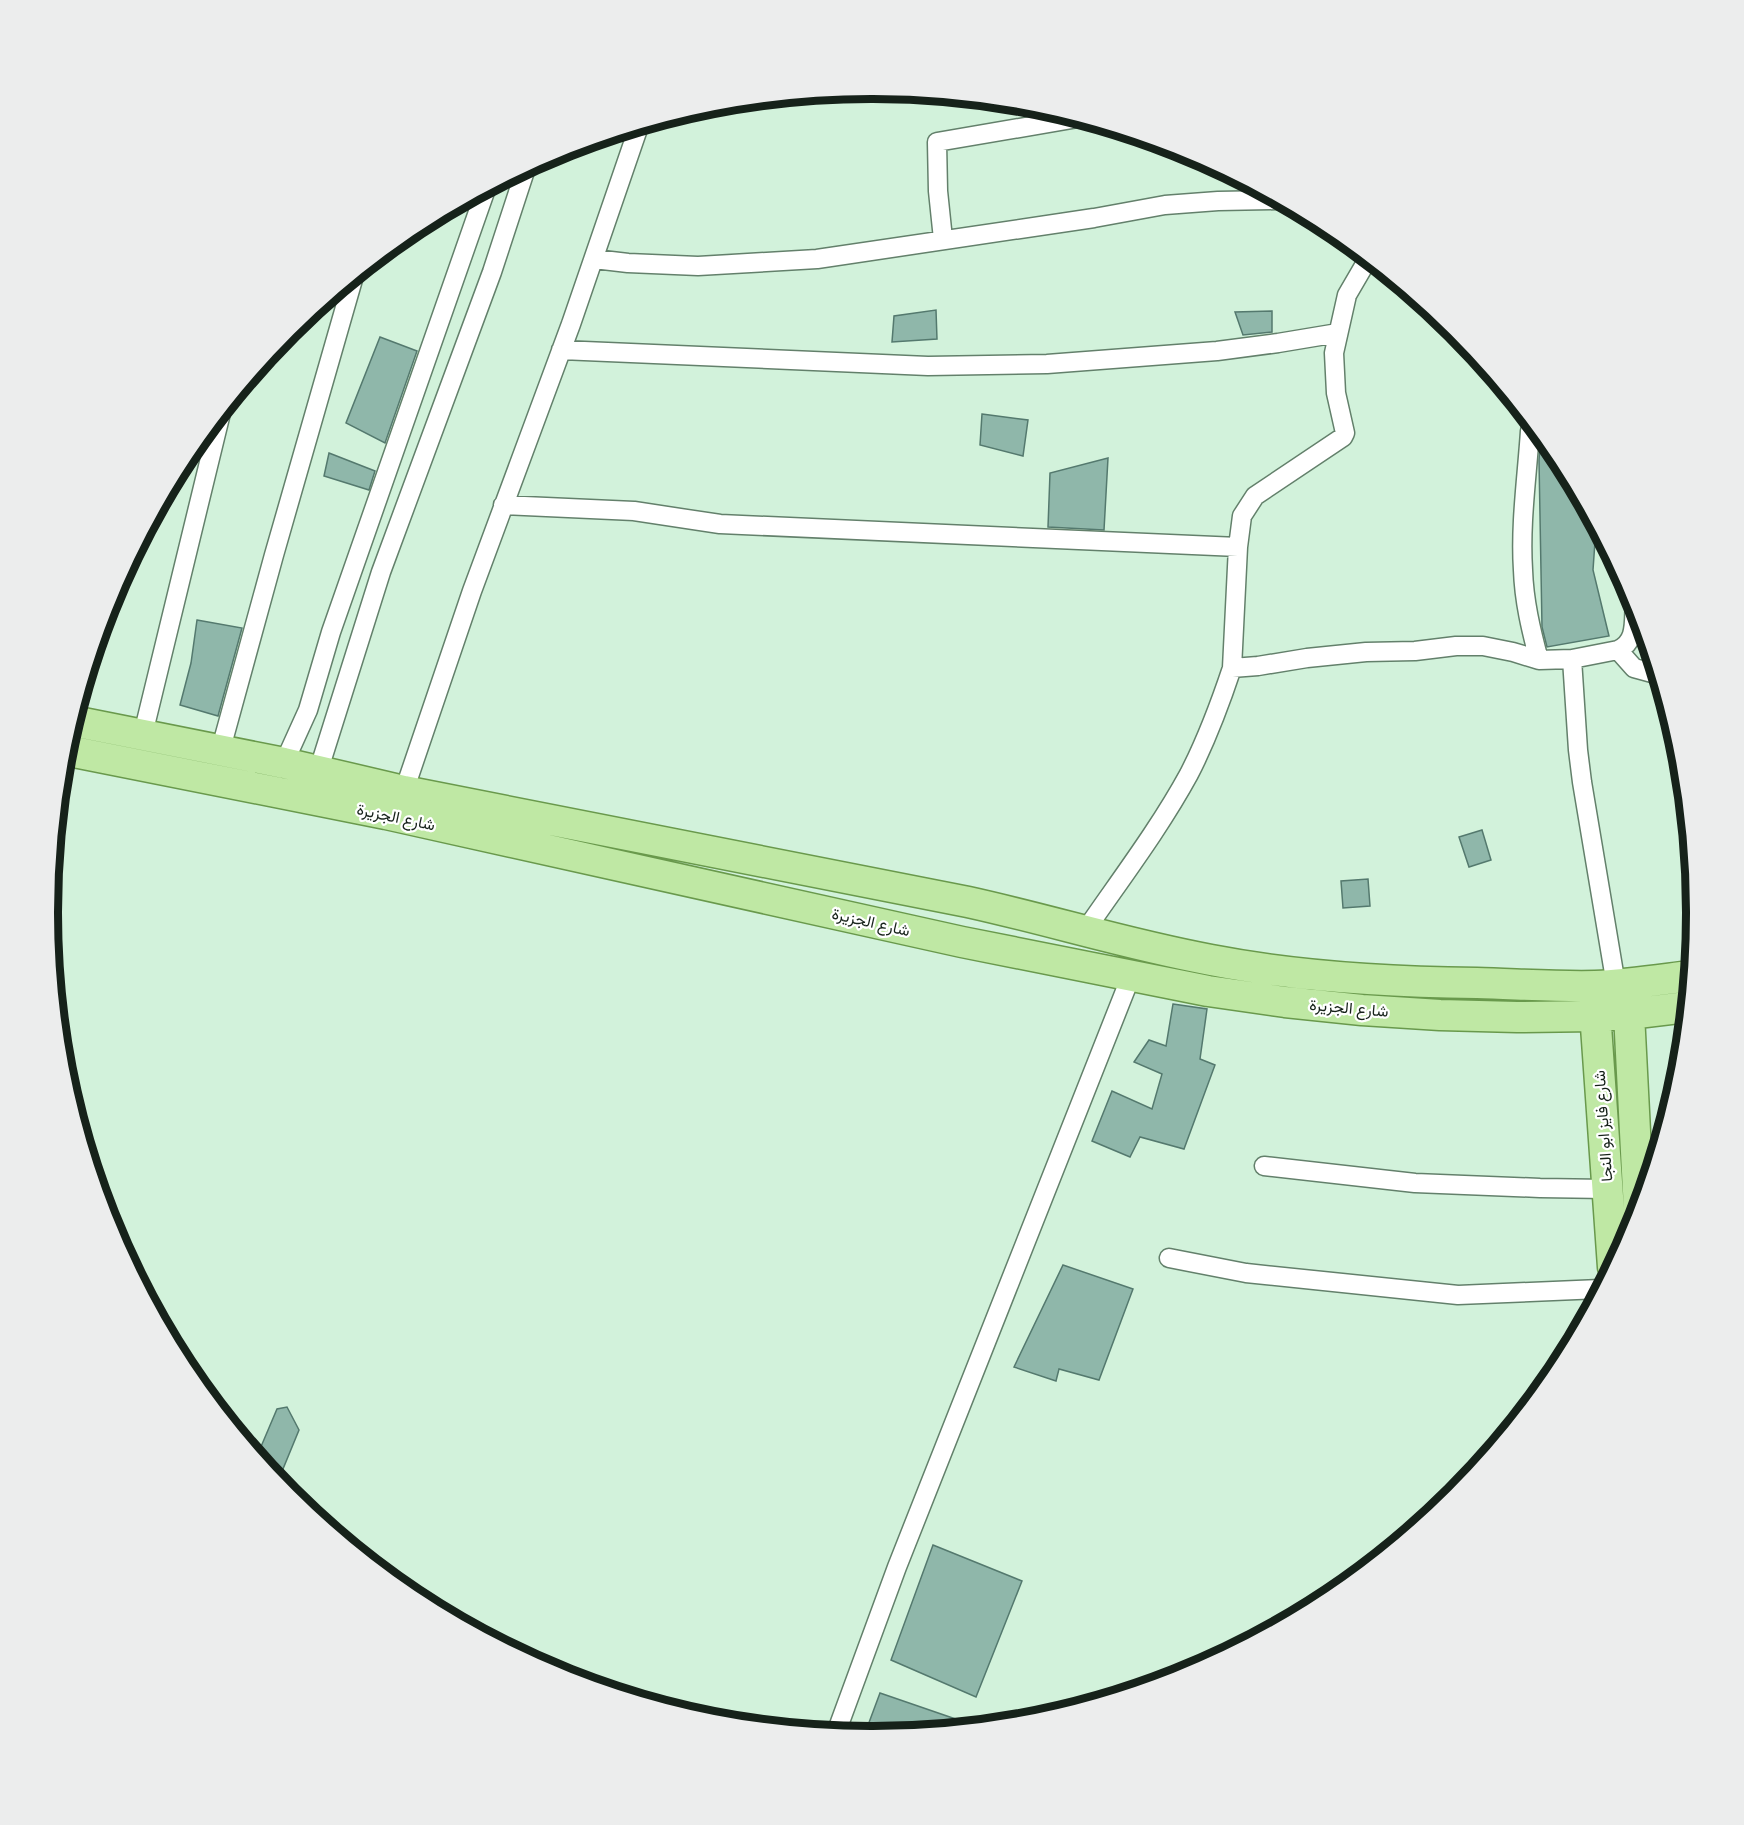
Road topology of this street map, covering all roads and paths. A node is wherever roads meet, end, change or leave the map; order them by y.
1 (1058, 121) edge
2 (636, 134) edge
3 (522, 179) edge
4 (483, 199) edge
5 (1264, 200) edge
6 (943, 239) junction
7 (594, 259) junction
8 (1364, 265) edge
9 (350, 289) edge
10 (1338, 333) junction
11 (561, 350) junction
12 (216, 432) edge
13 (1530, 435) edge
14 (503, 506) junction
15 (1238, 547) junction
16 (1633, 626) edge
17 (1618, 650) junction
18 (1572, 659) junction
19 (1539, 660) junction
20 (1232, 668) junction
21 (1649, 672) edge
22 (81, 723) edge
23 (143, 735) junction
24 (75, 752) edge
25 (220, 752) junction
26 (284, 764) junction
27 (318, 772) junction
28 (403, 802) junction
29 (968, 902) junction
30 (1085, 931) junction
31 (962, 942) junction
32 (1131, 976) junction
33 (1683, 977) edge
34 (1612, 985) junction
35 (1680, 1008) edge
36 (1629, 1014) junction
37 (1595, 1016) junction
38 (1264, 1166) dead end
39 (1638, 1186) edge
40 (1607, 1189) junction
41 (1612, 1251) edge
42 (1169, 1258) dead end
43 (1593, 1289) edge
44 (839, 1725) edge

1 - 6 street
2 - 7 street
3 - 27 street
4 - 26 street
5 - 6 street
6 - 7 street
7 - 11 street
8 - 10 street
9 - 25 street
10 - 11 street
10 - 15 street
11 - 14 street
12 - 23 street
13 - 19 street
14 - 15 street
14 - 28 street
15 - 20 street
16 - 17 street
17 - 18 street
17 - 21 street
18 - 19 street
18 - 34 street
19 - 20 street
20 - 30 street
22 - 23 main road, شارع الجزيرة
23 - 25 main road, شارع الجزيرة
24 - 28 main road, شارع الجزيرة
25 - 26 main road, شارع الجزيرة
26 - 27 main road, شارع الجزيرة
27 - 28 main road, شارع الجزيرة
28 - 29 main road, شارع الجزيرة
28 - 31 main road, شارع الجزيرة
29 - 30 main road, شارع الجزيرة
29 - 31 main road
30 - 34 main road, شارع الجزيرة
31 - 32 main road, شارع الجزيرة
32 - 37 main road, شارع الجزيرة
32 - 44 street
33 - 34 main road, شارع الجزيرة
34 - 36 main road, شارع فايز ابو النجا
34 - 37 main road, شارع فايز ابو النجا
35 - 36 main road, شارع الجزيرة
36 - 37 main road, شارع الجزيرة
36 - 39 main road, شارع فايز ابو النجا
37 - 40 main road, شارع فايز ابو النجا
38 - 40 street
40 - 41 main road, شارع فايز ابو النجا
42 - 43 street

